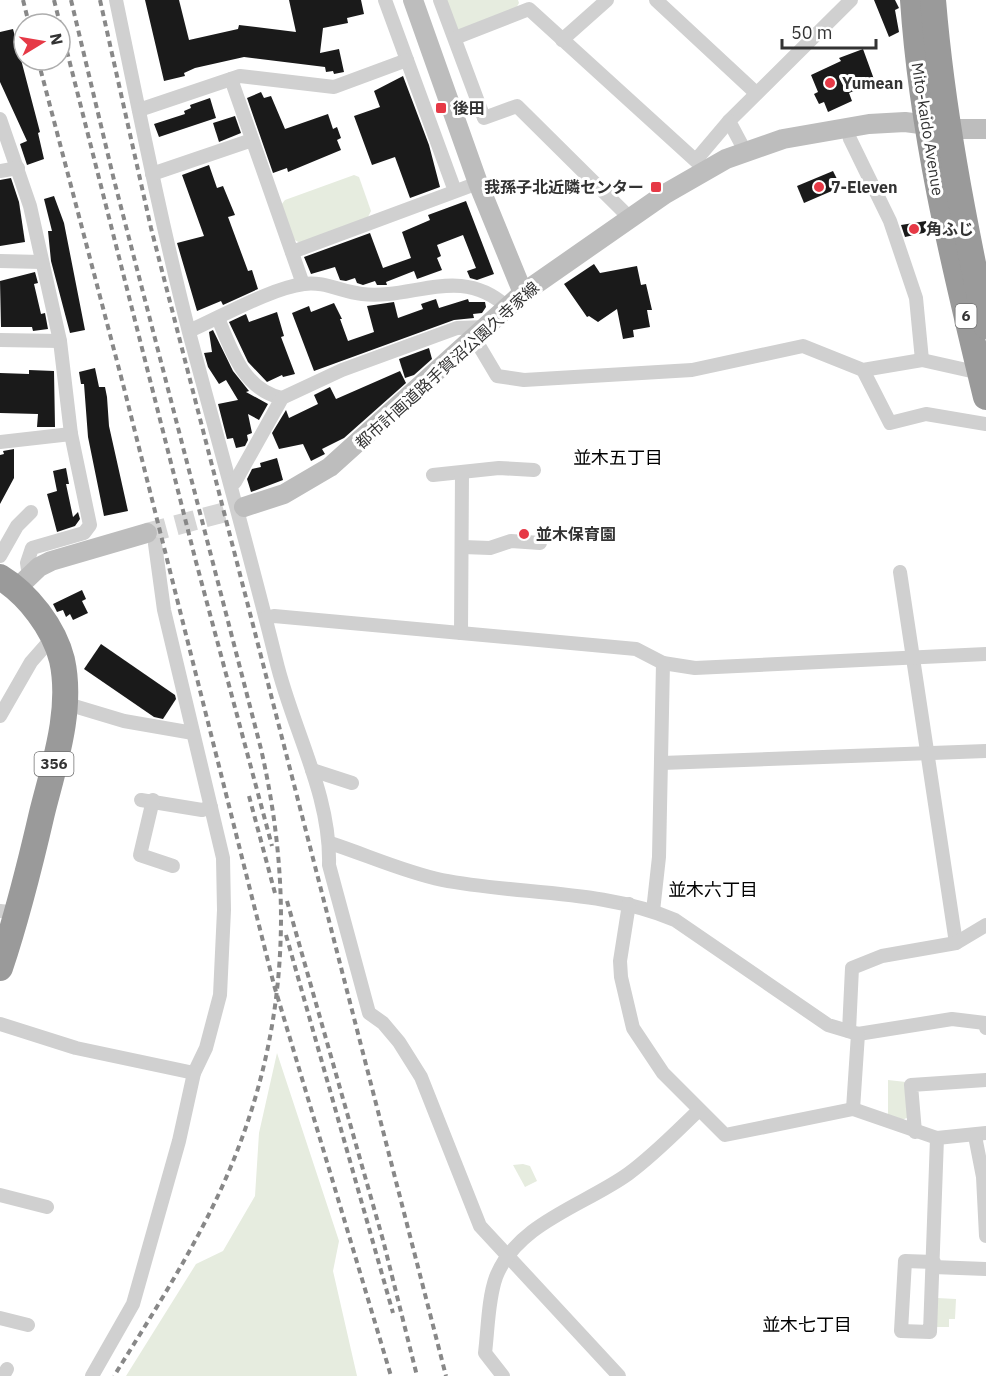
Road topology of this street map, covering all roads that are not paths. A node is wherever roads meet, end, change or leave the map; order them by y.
1 (116, 0) edge
2 (385, 0) edge
3 (413, 0) edge
4 (440, 0) edge
5 (607, 0) edge
6 (656, 0) edge
7 (851, 0) edge
8 (913, 0) edge
9 (933, 0) edge
10 (527, 5) edge
11 (455, 38) junction
12 (562, 40) junction
13 (406, 60) junction
14 (231, 79) junction
15 (756, 93) junction
16 (139, 110) junction
17 (0, 119) edge
18 (729, 121) junction
19 (937, 126) junction
20 (847, 127) junction
21 (986, 129) edge
22 (252, 140) junction
23 (745, 151) junction
24 (701, 165) junction
25 (18, 168) junction
26 (0, 171) edge
27 (152, 174) junction
28 (478, 183) junction
29 (455, 191) junction
30 (630, 218) junction
31 (292, 252) junction
32 (0, 261) edge
33 (41, 262) junction
34 (303, 284) junction
35 (523, 293) junction
36 (507, 307) junction
37 (218, 318) junction
38 (986, 326) edge
39 (189, 331) junction
40 (481, 333) junction
41 (0, 340) edge
42 (60, 341) junction
43 (922, 360) junction
44 (863, 370) junction
45 (983, 385) edge
46 (282, 398) junction
47 (986, 424) edge
48 (71, 434) junction
49 (0, 442) edge
50 (534, 471) dead end
51 (462, 473) junction
52 (433, 475) dead end
53 (238, 503) junction
54 (31, 512) dead end
55 (151, 538) joint
56 (540, 543) dead end
57 (463, 547) junction
58 (0, 556) edge
59 (900, 572) dead end
60 (15, 581) edge
61 (266, 618) junction
62 (461, 633) junction
63 (53, 637) junction
64 (986, 654) edge
65 (915, 657) junction
66 (663, 663) junction
67 (64, 703) junction
68 (0, 716) edge
69 (193, 733) junction
70 (986, 751) edge
71 (928, 753) junction
72 (662, 763) junction
73 (312, 770) junction
74 (352, 783) dead end
75 (212, 807) junction
76 (330, 843) junction
77 (173, 866) dead end
78 (628, 904) junction
79 (653, 910) junction
80 (9, 912) edge
81 (986, 925) edge
82 (956, 942) junction
83 (0, 968) edge
84 (0, 1023) edge
85 (986, 1028) edge
86 (854, 1033) junction
87 (194, 1073) junction
88 (986, 1080) edge
89 (853, 1109) junction
90 (699, 1110) junction
91 (915, 1132) junction
92 (981, 1134) edge
93 (937, 1138) junction
94 (0, 1195) edge
95 (47, 1207) dead end
96 (986, 1236) edge
97 (508, 1256) junction
98 (933, 1264) junction
99 (986, 1269) edge
100 (0, 1318) edge
101 (28, 1325) dead end
102 (92, 1376) edge
103 (503, 1376) edge
104 (619, 1376) edge

1 - 16 street
2 - 13 street
3 - 28 street
4 - 11 street
5 - 12 street
6 - 15 street
7 - 15 street
8 - 19 highway, Mito-kaido Avenue / 6
9 - 19 highway, Mito-kaido Avenue / 6
10 - 11 street
10 - 12 street
11 - 30 street
12 - 24 street
13 - 14 street
13 - 29 street
14 - 16 street
14 - 22 street
15 - 18 street
16 - 27 street
17 - 25 street
18 - 23 street
18 - 24 street
19 - 20 street, 都市計画道路手賀沼公園久寺家線
19 - 21 street, 都市計画道路手賀沼公園久寺家線
19 - 38 highway, Mito-kaido Avenue / 6
19 - 45 highway, Mito-kaido Avenue / 6
20 - 23 street, 都市計画道路手賀沼公園久寺家線
20 - 43 street
22 - 27 street
22 - 31 street
23 - 24 street, 都市計画道路手賀沼公園久寺家線
24 - 30 street, 都市計画道路手賀沼公園久寺家線
25 - 26 street
25 - 33 street
27 - 39 street
28 - 29 street
28 - 35 street
29 - 31 street
30 - 35 street, 都市計画道路手賀沼公園久寺家線
31 - 34 street
32 - 33 street
33 - 42 street
34 - 36 street
34 - 37 street
35 - 36 street, 都市計画道路手賀沼公園久寺家線
36 - 40 street, 都市計画道路手賀沼公園久寺家線
37 - 39 street
37 - 46 street
39 - 53 street
40 - 44 street
40 - 46 street
40 - 53 street, 都市計画道路手賀沼公園久寺家線
41 - 42 street
42 - 48 street
43 - 44 street
43 - 45 street
44 - 47 street
46 - 53 street
48 - 49 street
48 - 60 street
50 - 51 street
51 - 52 street
51 - 57 street
53 - 61 street
54 - 58 street
55 - 60 street
55 - 69 street
56 - 57 street
57 - 62 street
59 - 65 street
60 - 63 highway, 356
61 - 62 street
61 - 73 street
62 - 66 street
63 - 67 highway, 356
63 - 68 street
64 - 65 street
65 - 66 street
65 - 71 street
66 - 72 street
67 - 69 street
67 - 80 highway, 356
69 - 75 street
70 - 71 street
71 - 72 street
71 - 82 street
72 - 79 street
73 - 74 street
73 - 76 street
75 - 77 street
75 - 87 street
76 - 78 street
76 - 97 street
78 - 79 street
78 - 90 street
79 - 86 street
80 - 83 highway, 356
81 - 82 street
82 - 86 street
84 - 87 street
85 - 86 street
86 - 89 street
87 - 102 street
88 - 91 street
89 - 90 street
89 - 91 street
90 - 97 street
91 - 93 street
92 - 93 street
92 - 96 street
93 - 98 street
94 - 95 street
97 - 103 street
97 - 104 street
98 - 98 street
98 - 99 street
100 - 101 street

